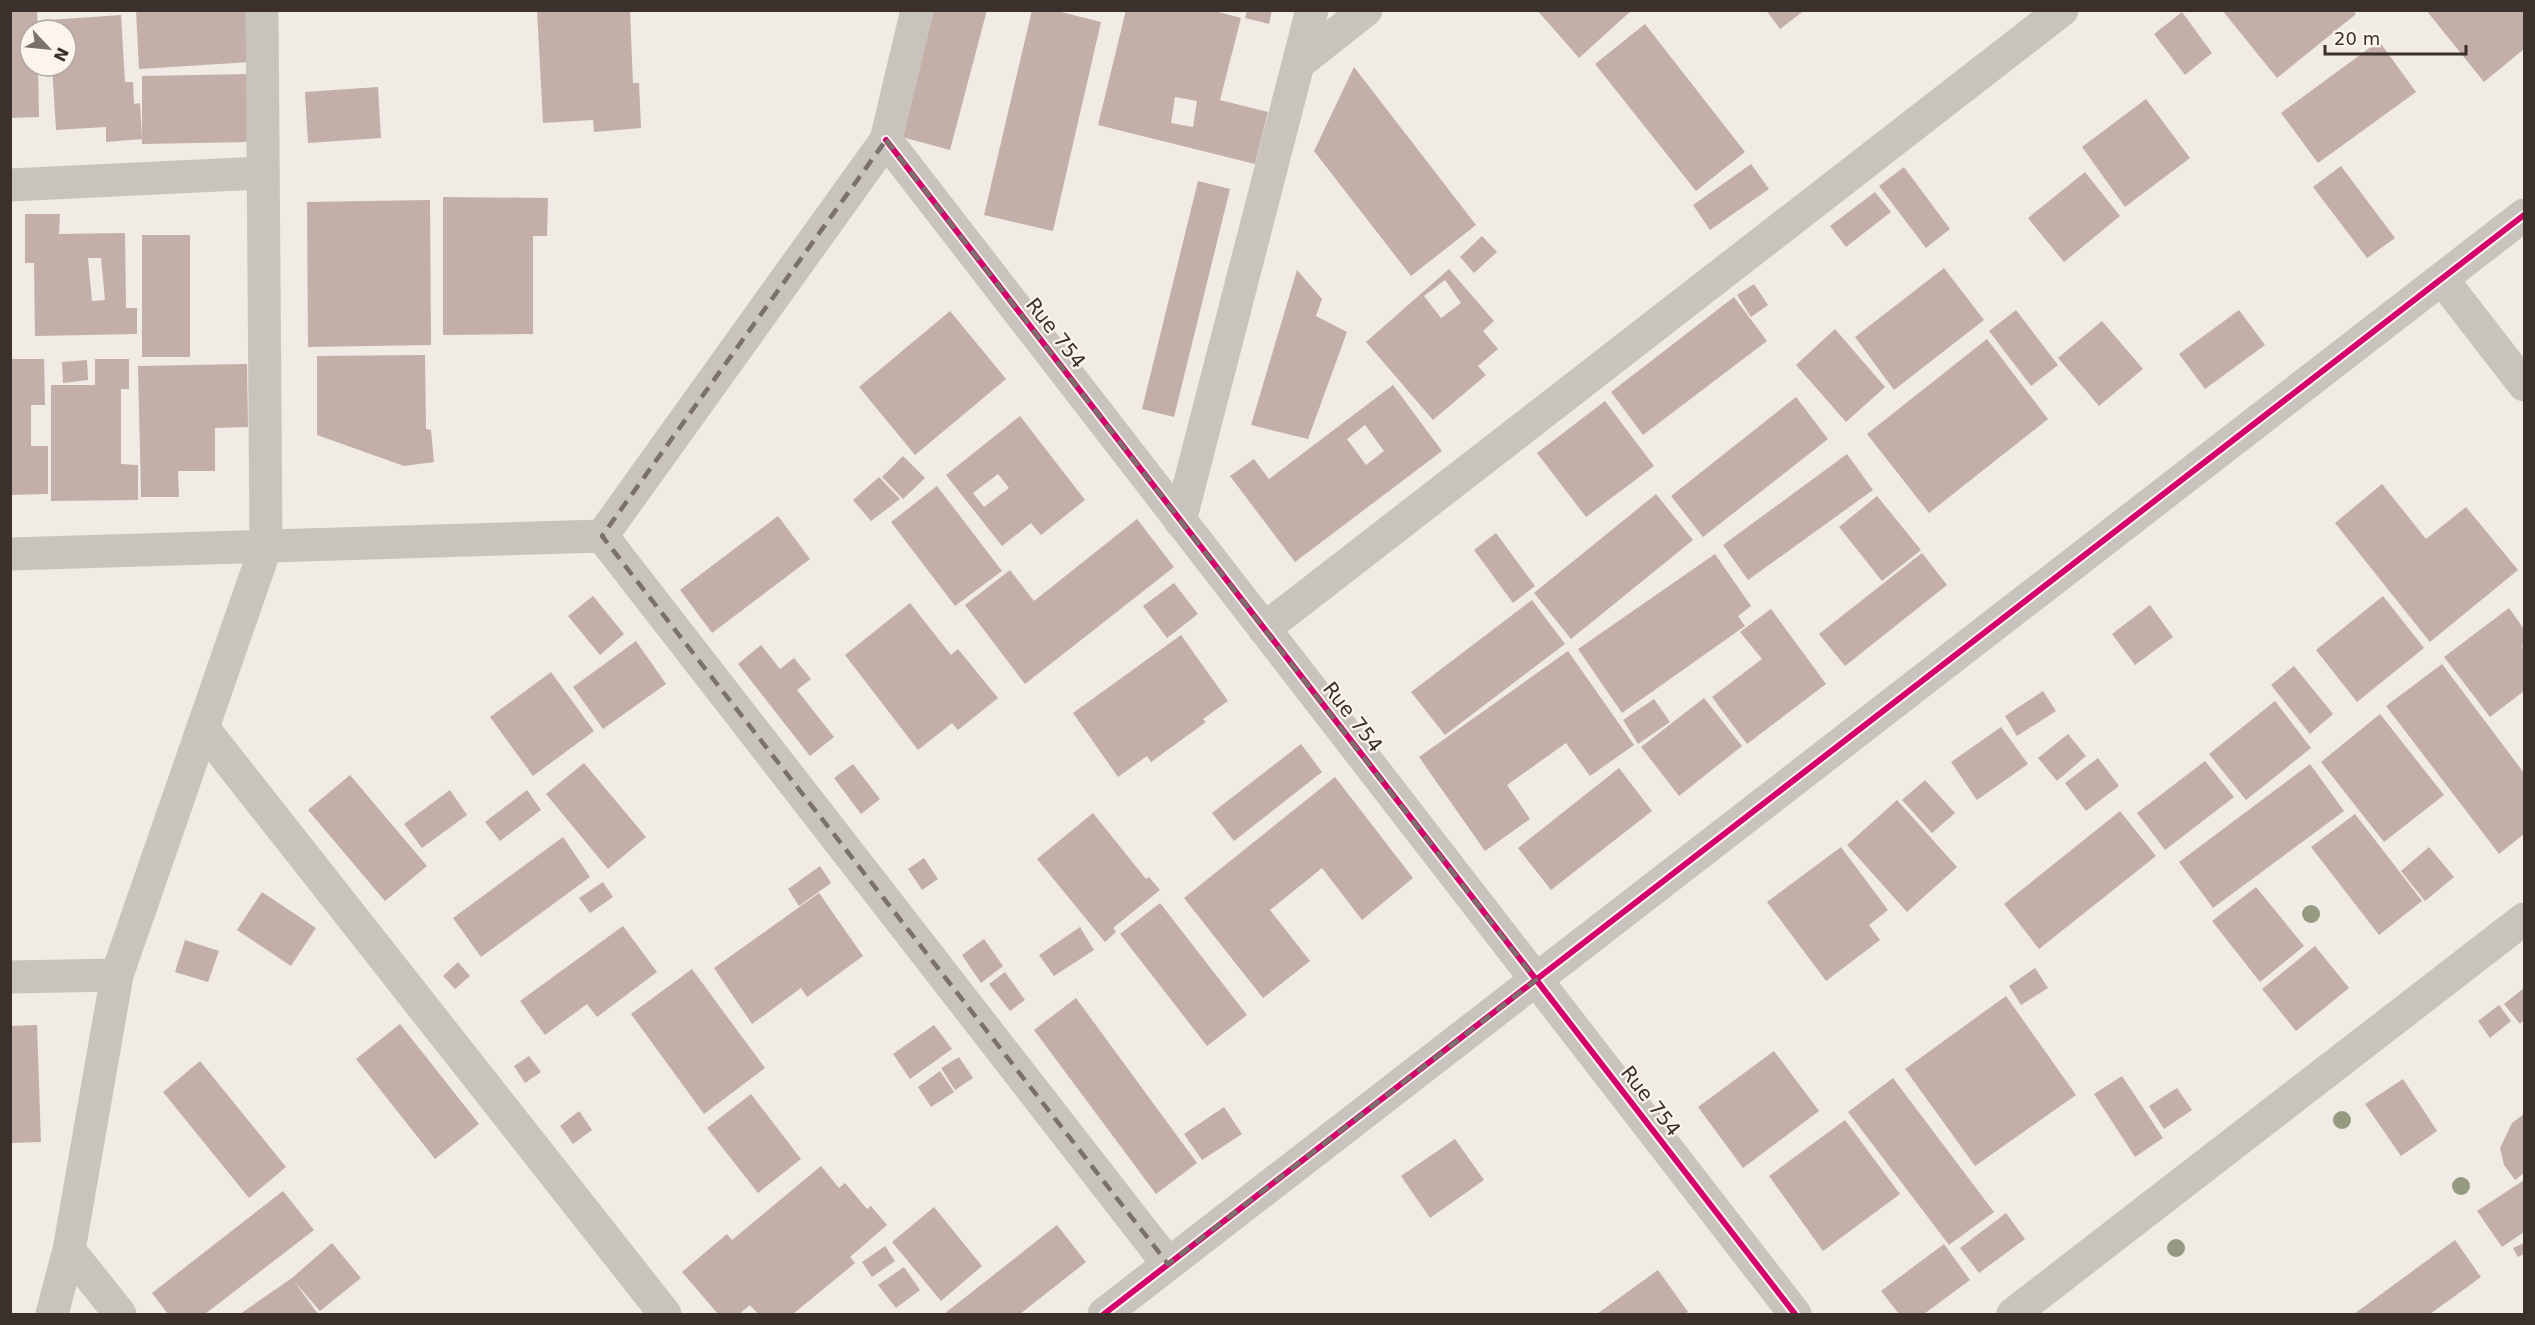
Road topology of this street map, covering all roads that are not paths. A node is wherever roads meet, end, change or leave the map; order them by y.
1 (262, 10) edge
2 (918, 10) edge
3 (1312, 10) edge
4 (1366, 10) edge
5 (2062, 10) edge
6 (1299, 63) junction
7 (885, 140) junction
8 (263, 173) junction
9 (10, 185) edge
10 (2524, 215) edge
11 (2442, 279) junction
12 (2524, 385) edge
13 (1180, 521) junction
14 (602, 537) junction
15 (266, 546) junction
16 (10, 554) edge
17 (1264, 629) junction
18 (203, 728) junction
19 (2524, 919) edge
20 (117, 975) junction
21 (10, 977) edge
22 (1536, 980) junction
23 (69, 1250) junction
24 (1168, 1264) junction
25 (52, 1314) edge
26 (120, 1314) edge
27 (665, 1314) edge
28 (1104, 1314) edge
29 (1795, 1314) edge
30 (2013, 1314) edge

1 - 8 street
2 - 7 street
3 - 6 street
4 - 6 street
5 - 17 street
6 - 13 street
7 - 13 street, Rue 754
7 - 14 street
8 - 9 street
8 - 15 street
10 - 11 street
11 - 12 street
11 - 22 street
13 - 17 street, Rue 754
14 - 15 street
14 - 24 street
15 - 16 street
15 - 18 street
17 - 22 street, Rue 754
18 - 20 street
18 - 27 street
19 - 30 street
20 - 21 street
20 - 23 street
22 - 24 street
22 - 29 street, Rue 754
23 - 25 street
23 - 26 street
24 - 28 street

